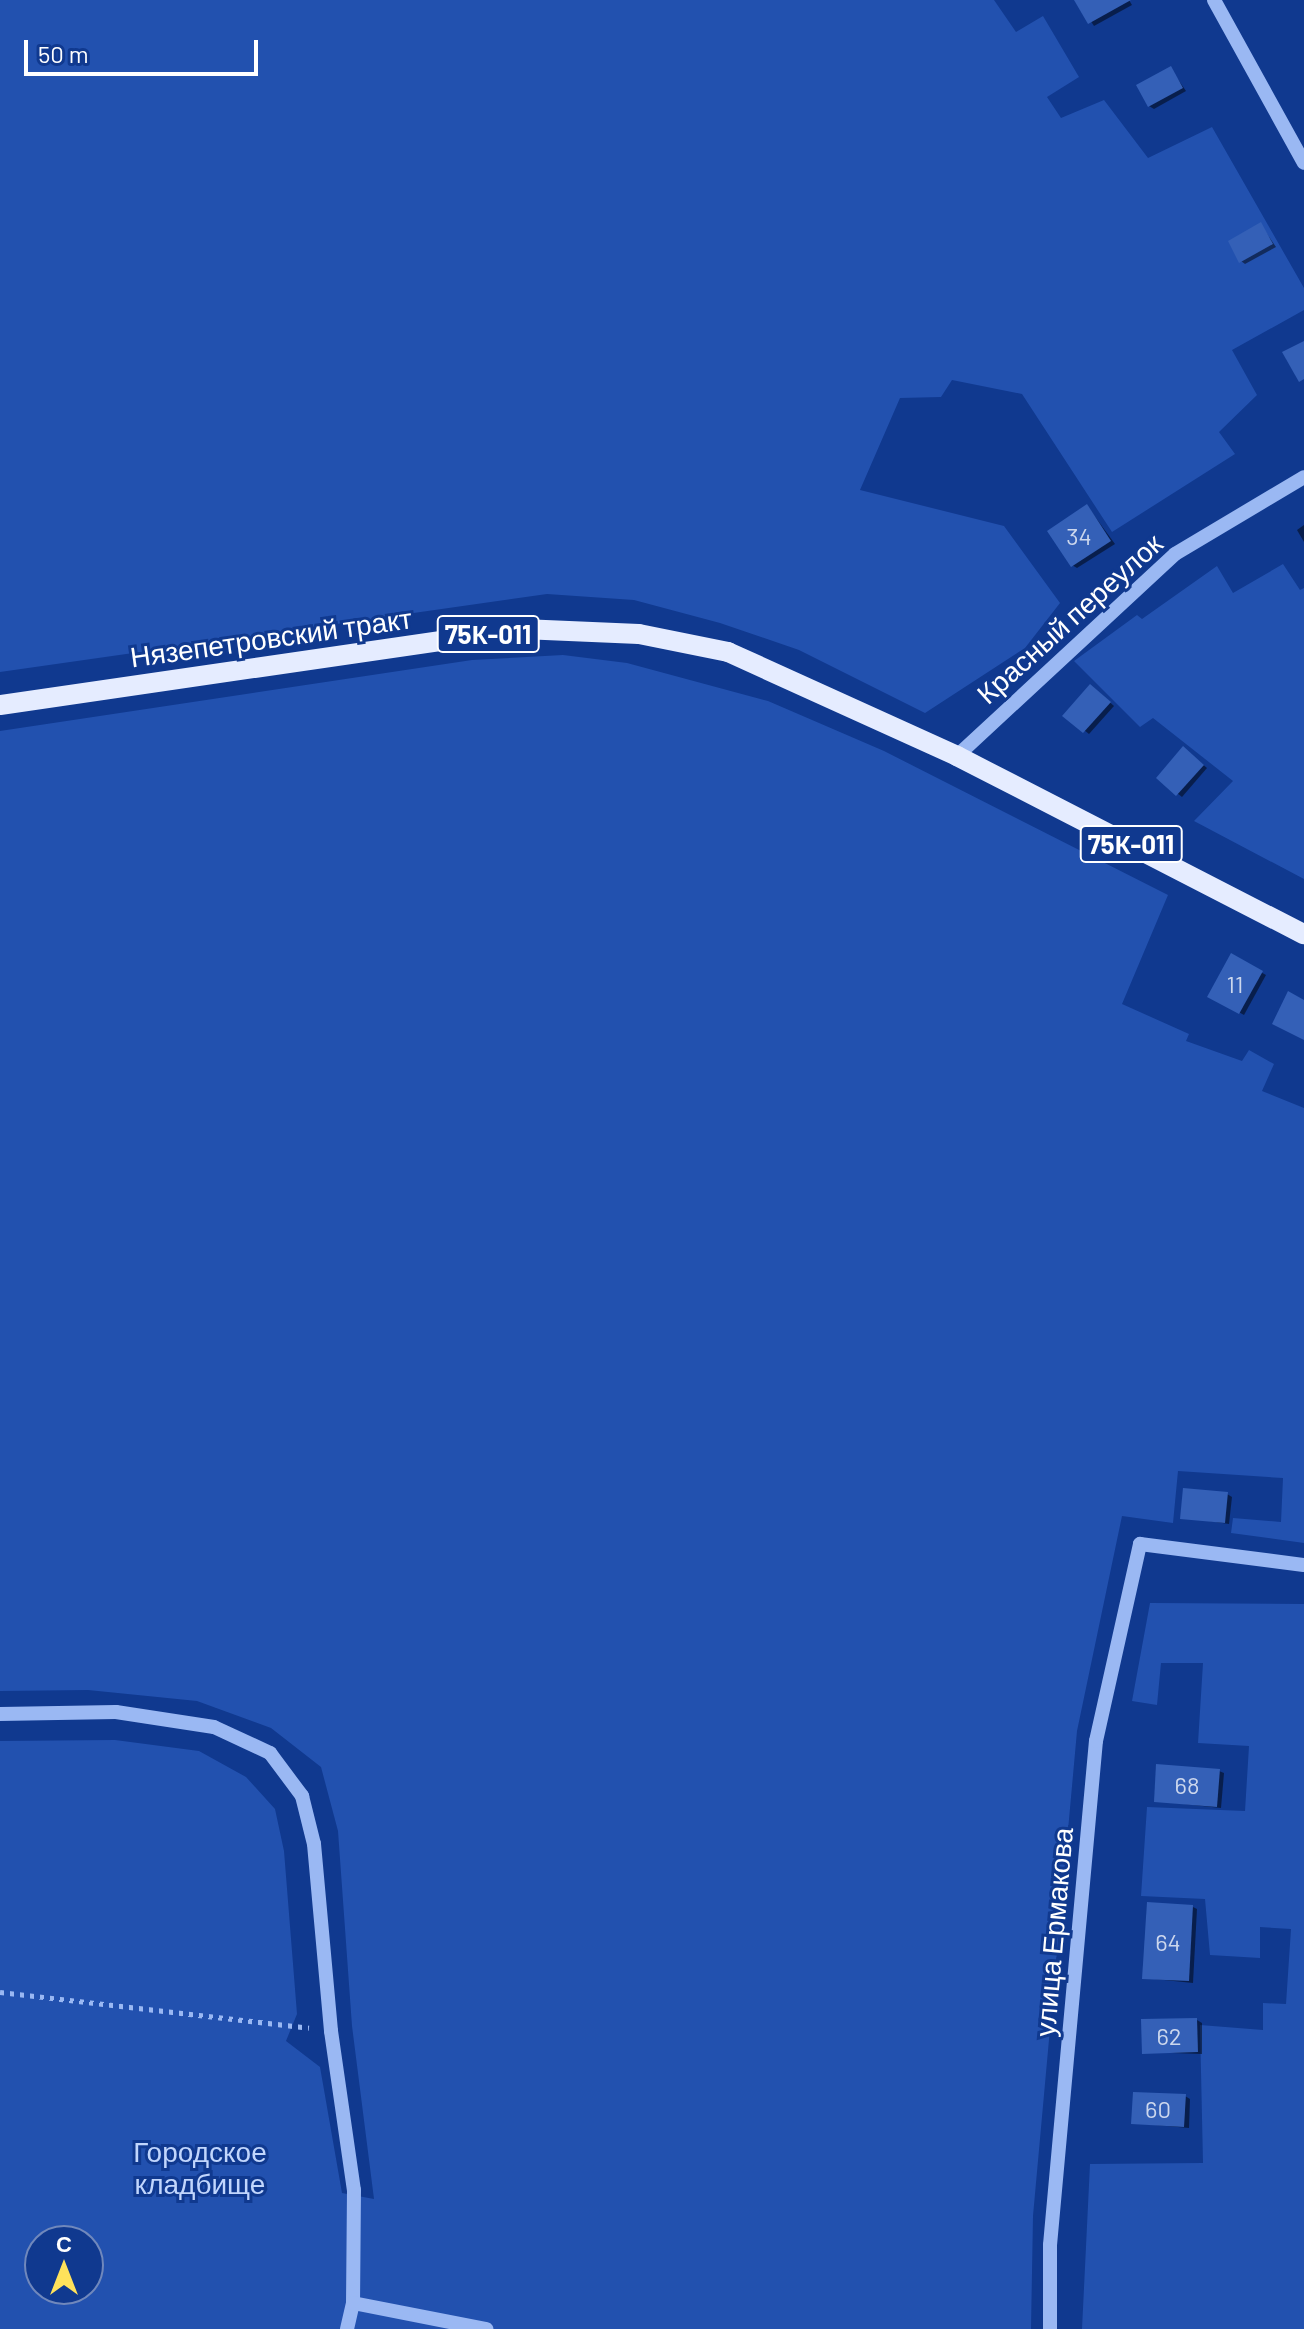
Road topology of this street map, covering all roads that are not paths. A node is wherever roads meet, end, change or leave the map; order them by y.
1 (1214, 0) edge
2 (1304, 163) edge
3 (1304, 477) edge
4 (0, 705) edge
5 (957, 756) junction
6 (1304, 934) edge
7 (1304, 1565) edge
8 (0, 1714) edge
9 (353, 2303) junction
10 (347, 2329) edge
11 (486, 2329) edge
12 (1050, 2329) edge

1 - 2 street
3 - 5 street, Красный переулок
4 - 5 main road, Нязепетровский тракт / 75К-011
5 - 6 main road, 75К-011
7 - 12 street, улица Ермакова
8 - 9 street
9 - 10 street
9 - 11 street

